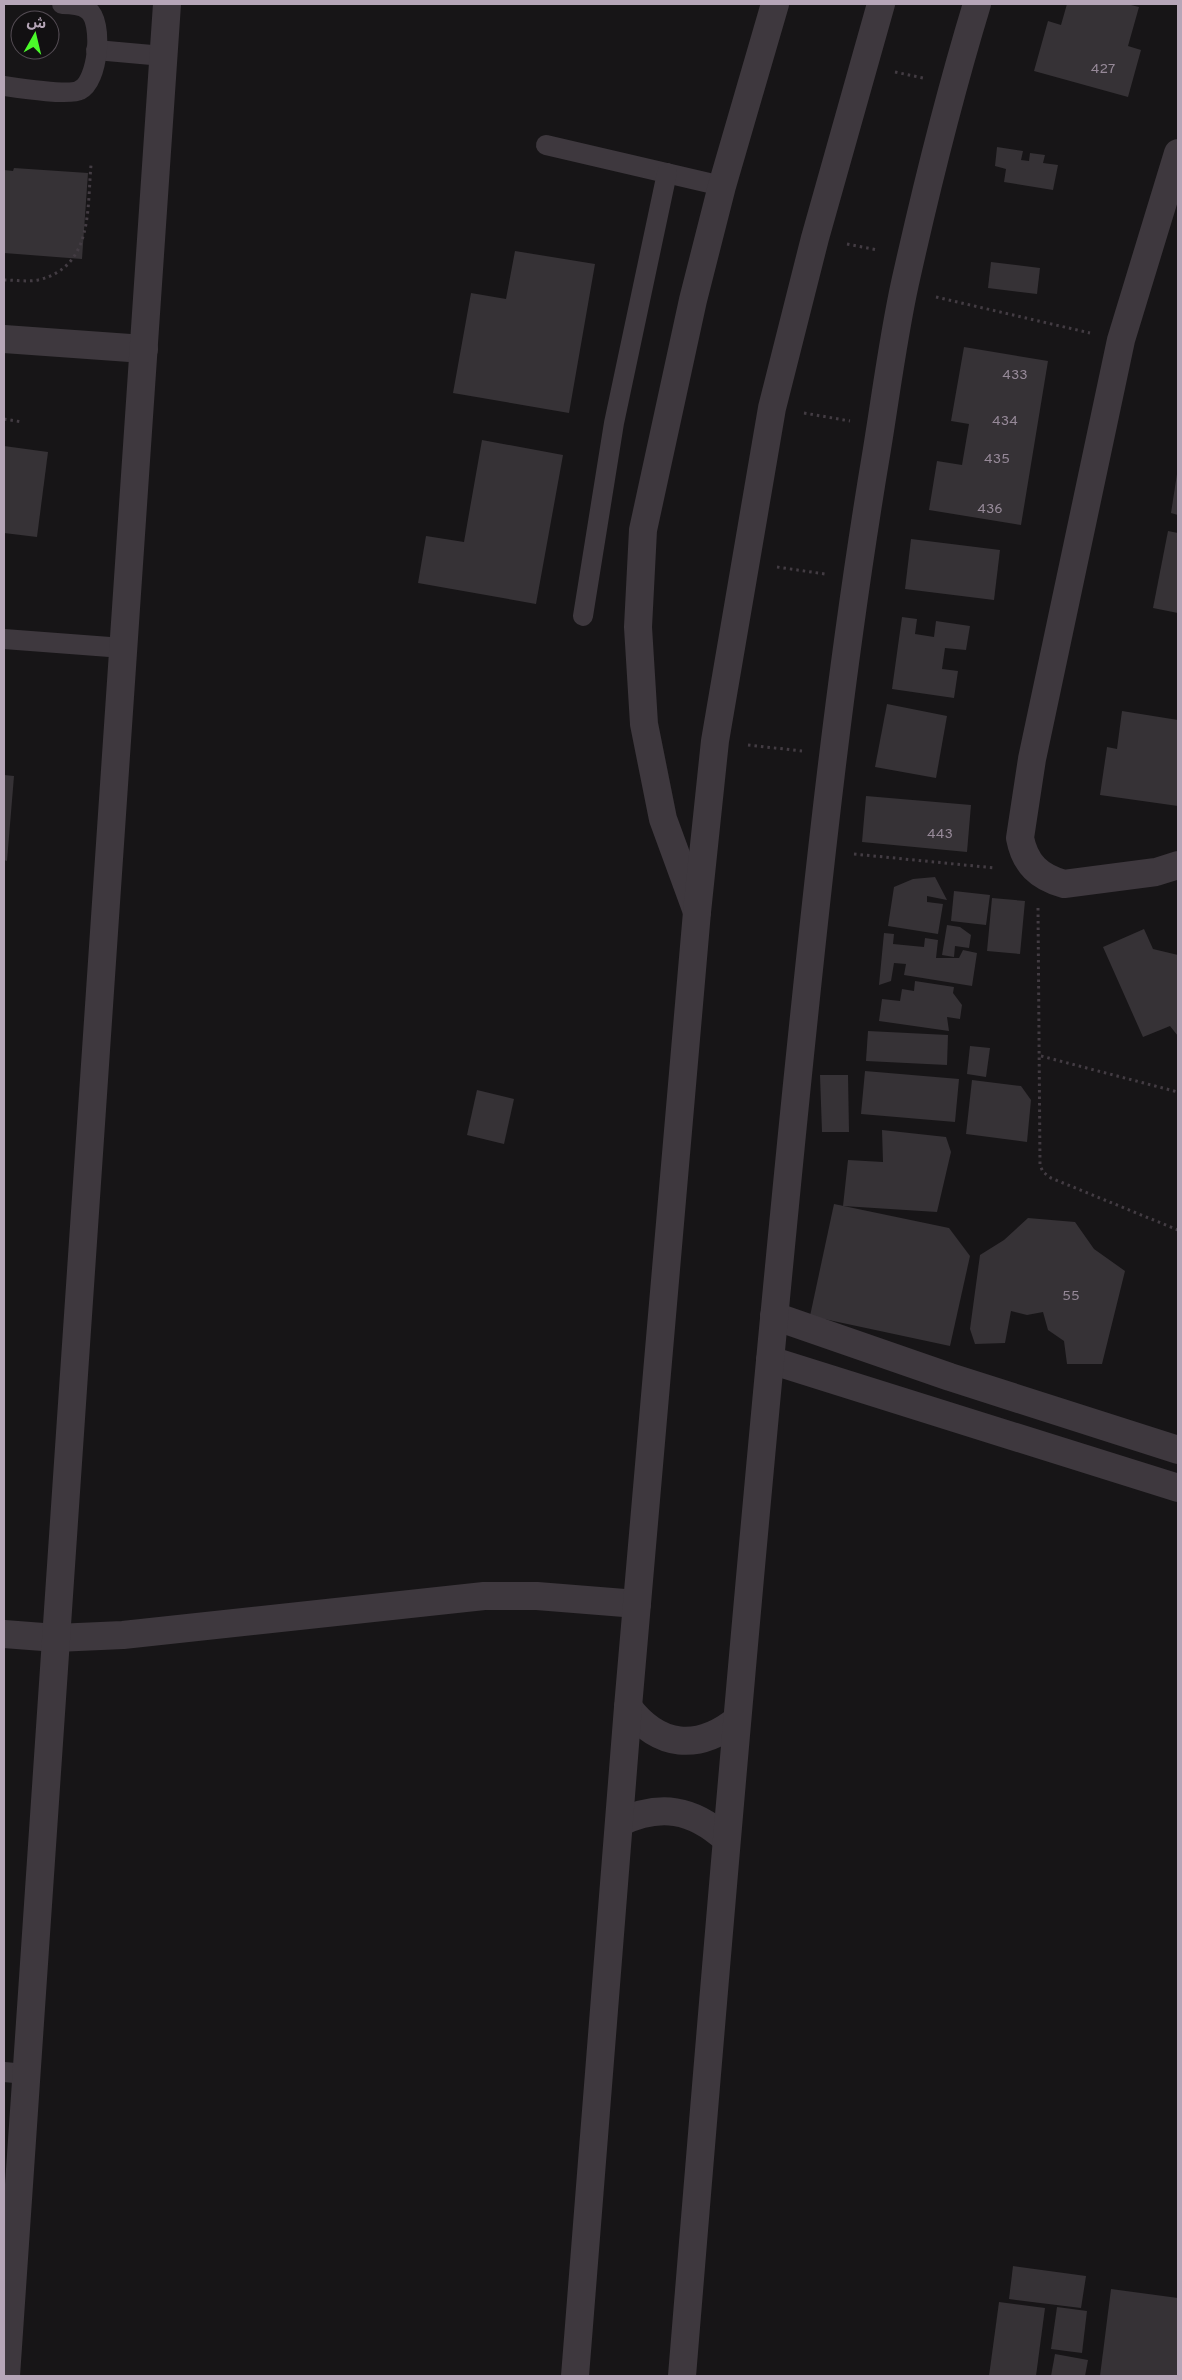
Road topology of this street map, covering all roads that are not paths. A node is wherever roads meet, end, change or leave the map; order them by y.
1 (62, 4) edge
2 (167, 4) edge
3 (775, 4) edge
4 (881, 4) edge
5 (976, 4) edge
6 (96, 50) junction
7 (163, 56) junction
8 (4, 86) edge
9 (546, 145) dead end
10 (1178, 153) edge
11 (667, 173) junction
12 (722, 186) junction
13 (4, 339) edge
14 (144, 349) junction
15 (583, 616) dead end
16 (4, 639) edge
17 (123, 648) junction
18 (1178, 865) edge
19 (697, 912) junction
20 (774, 1316) junction
21 (871, 1350) junction
22 (770, 1360) junction
23 (861, 1388) junction
24 (1178, 1450) edge
25 (1178, 1488) edge
26 (637, 1604) junction
27 (4, 1634) edge
28 (56, 1638) junction
29 (628, 1707) junction
30 (737, 1720) junction
31 (619, 1823) junction
32 (726, 1840) junction
33 (15, 2073) edge
34 (6, 2376) edge
35 (575, 2376) edge
36 (682, 2376) edge

1 - 6 lane
2 - 7 street
3 - 12 street
4 - 19 street
5 - 20 street
6 - 7 lane
6 - 8 lane
7 - 14 street
9 - 11 lane
10 - 18 street
11 - 12 lane
11 - 15 lane
12 - 19 street
13 - 14 street
14 - 17 street
16 - 17 lane
17 - 28 street
19 - 26 street
20 - 21 street
20 - 22 street
21 - 23 street
21 - 24 street
22 - 23 street
22 - 30 street
23 - 25 street
26 - 28 street
26 - 29 street
27 - 28 street
28 - 33 street
29 - 30 street
29 - 31 street
30 - 32 street
31 - 32 street
31 - 35 street
32 - 36 street
33 - 34 street

